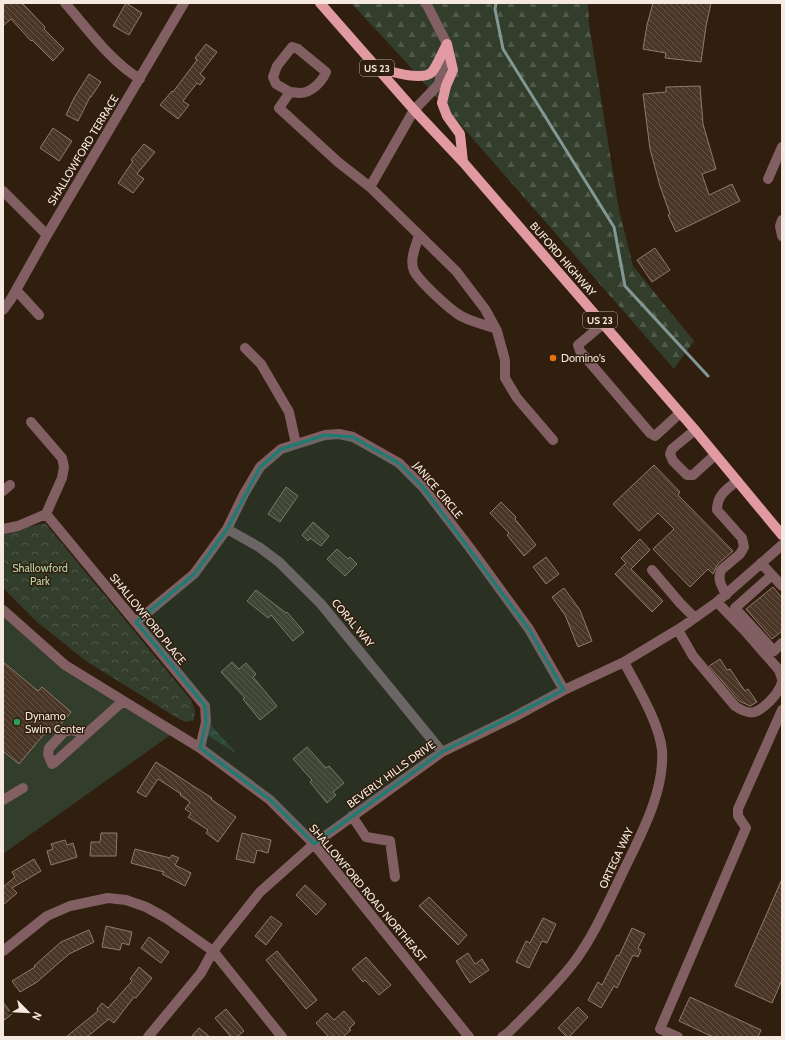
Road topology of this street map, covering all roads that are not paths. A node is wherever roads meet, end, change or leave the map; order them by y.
1 (65, 3) edge
2 (184, 3) edge
3 (320, 3) edge
4 (426, 3) edge
5 (446, 44) junction
6 (377, 68) junction
7 (140, 79) junction
8 (290, 92) junction
9 (414, 110) junction
10 (782, 147) edge
11 (463, 162) junction
12 (768, 179) dead end
13 (370, 187) junction
14 (3, 191) edge
15 (782, 220) edge
16 (47, 235) junction
17 (419, 235) junction
18 (782, 236) edge
19 (16, 290) junction
20 (3, 310) edge
21 (39, 315) dead end
22 (603, 324) junction
23 (496, 328) junction
24 (245, 348) dead end
25 (680, 413) junction
26 (31, 422) dead end
27 (695, 430) junction
28 (553, 440) dead end
29 (296, 444) junction
30 (715, 455) junction
31 (737, 481) junction
32 (46, 514) junction
33 (3, 528) edge
34 (227, 529) junction
35 (782, 535) edge
36 (782, 544) edge
37 (761, 563) junction
38 (652, 570) dead end
39 (772, 575) junction
40 (782, 586) edge
41 (726, 594) junction
42 (717, 602) junction
43 (3, 610) edge
44 (695, 618) junction
45 (136, 622) junction
46 (678, 630) junction
47 (782, 643) edge
48 (624, 662) junction
49 (782, 679) edge
50 (782, 682) edge
51 (564, 690) junction
52 (123, 701) junction
53 (782, 710) edge
54 (86, 734) junction
55 (200, 748) junction
56 (442, 752) junction
57 (23, 788) dead end
58 (3, 800) edge
59 (352, 816) junction
60 (314, 844) junction
61 (395, 877) dead end
62 (213, 950) junction
63 (3, 951) edge
64 (148, 1037) edge
65 (282, 1037) edge
66 (469, 1037) edge
67 (502, 1037) edge
68 (678, 1037) edge

1 - 7 street
2 - 7 street, SHALLOWFORD TERRACE
3 - 6 main road, BUFORD HIGHWAY / US 23
4 - 5 street
5 - 6 main road
5 - 9 street
5 - 11 main road
6 - 9 main road, BUFORD HIGHWAY / US 23
7 - 16 street, SHALLOWFORD TERRACE
8 - 8 street
8 - 13 street
9 - 11 main road, BUFORD HIGHWAY / US 23
9 - 13 street
10 - 12 street
11 - 22 main road, BUFORD HIGHWAY / US 23
13 - 17 street
14 - 16 street
15 - 18 street
16 - 19 street, SHALLOWFORD TERRACE
17 - 23 street
17 - 23 street
19 - 20 street, SHALLOWFORD TERRACE
19 - 21 street
22 - 25 main road, BUFORD HIGHWAY / US 23
22 - 25 street
23 - 28 street
24 - 29 street
25 - 27 main road, BUFORD HIGHWAY / US 23
26 - 32 street
27 - 30 main road, BUFORD HIGHWAY / US 23
27 - 30 street
29 - 34 street, JANICE CIRCLE
29 - 51 street, JANICE CIRCLE
30 - 31 main road, BUFORD HIGHWAY / US 23
31 - 35 main road, BUFORD HIGHWAY / US 23
31 - 41 street
32 - 33 street
32 - 45 street, SHALLOWFORD PLACE
34 - 45 street, JANICE CIRCLE
34 - 56 street, CORAL WAY
36 - 37 street, BEVERLY HILLS DRIVE
37 - 39 street
37 - 41 street, BEVERLY HILLS DRIVE
38 - 44 street
39 - 40 street
39 - 47 street
41 - 42 street, BEVERLY HILLS DRIVE
42 - 44 street, BEVERLY HILLS DRIVE
42 - 49 street
43 - 52 street, SHALLOWFORD ROAD NORTHEAST
44 - 46 street, BEVERLY HILLS DRIVE
45 - 55 street, SHALLOWFORD PLACE
46 - 48 street, BEVERLY HILLS DRIVE
46 - 50 street
48 - 51 street, BEVERLY HILLS DRIVE
48 - 67 street, ORTEGA WAY
51 - 56 street, BEVERLY HILLS DRIVE
52 - 54 street
52 - 55 street, SHALLOWFORD ROAD NORTHEAST
53 - 68 street
54 - 54 street
55 - 60 street, SHALLOWFORD ROAD NORTHEAST
56 - 59 street, BEVERLY HILLS DRIVE
57 - 58 street
59 - 60 street, BEVERLY HILLS DRIVE
59 - 61 street
60 - 62 street, BEVERLY HILLS DRIVE
60 - 66 street, SHALLOWFORD ROAD NORTHEAST
62 - 63 street
62 - 64 street, BEVERLY HILLS DRIVE
62 - 65 street

